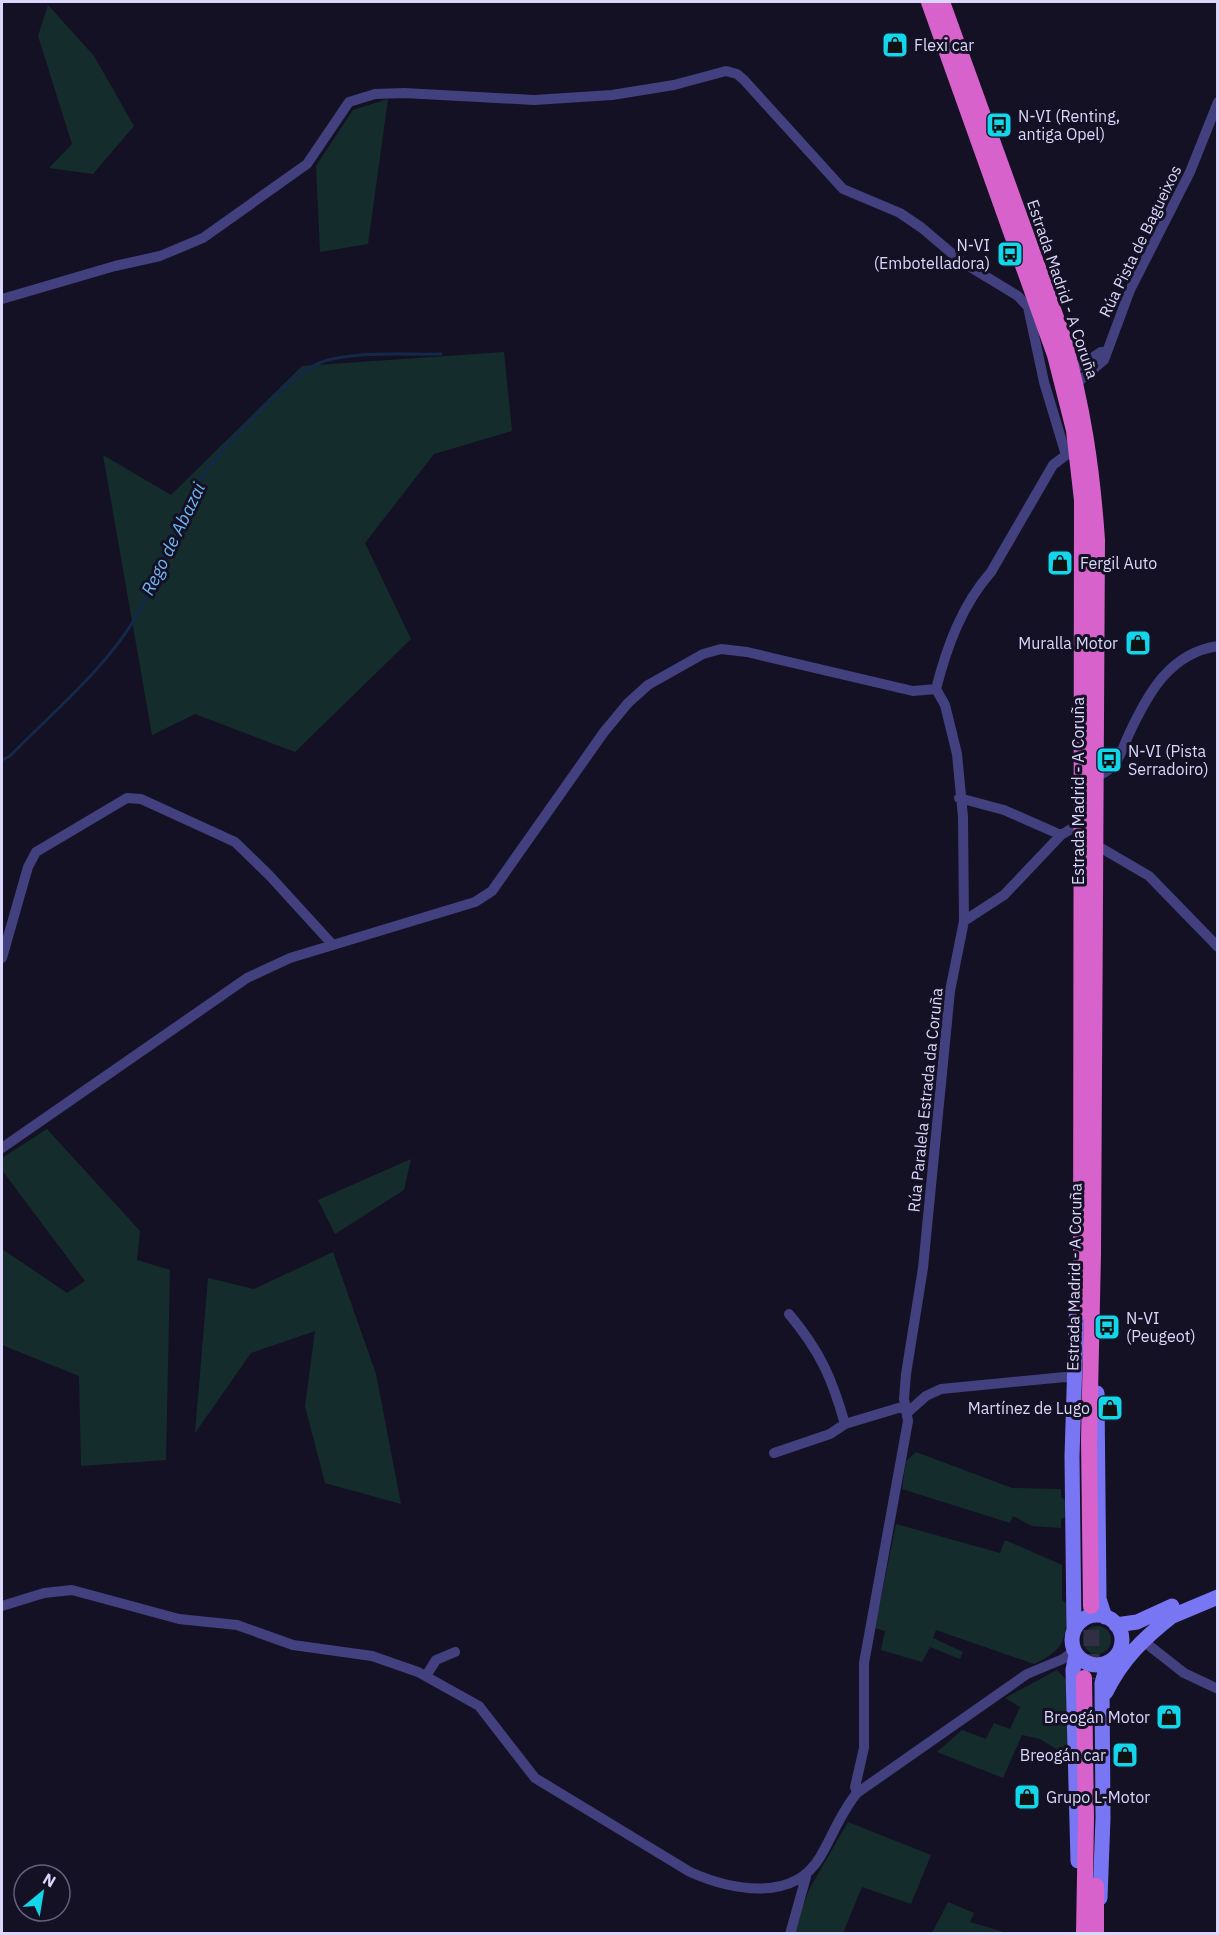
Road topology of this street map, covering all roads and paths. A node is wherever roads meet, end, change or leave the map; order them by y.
1 (929, 2) edge
2 (942, 2) edge
3 (1218, 102) edge
4 (2, 299) edge
5 (1030, 302) junction
6 (1106, 353) junction
7 (1078, 374) junction
8 (1072, 455) junction
9 (1218, 646) edge
10 (936, 688) junction
11 (1096, 777) junction
12 (959, 798) junction
13 (1082, 830) junction
14 (1061, 835) junction
15 (1096, 844) junction
16 (964, 921) junction
17 (332, 944) junction
18 (1218, 946) edge
19 (2, 958) edge
20 (2, 1148) edge
21 (1086, 1255) junction
22 (789, 1314) dead end
23 (1074, 1378) junction
24 (906, 1409) junction
25 (845, 1424) junction
26 (774, 1453) dead end
27 (1218, 1586) edge
28 (1218, 1598) edge
29 (2, 1606) edge
30 (1098, 1613) junction
31 (1172, 1616) junction
32 (1074, 1629) junction
33 (1142, 1640) junction
34 (1120, 1647) junction
35 (455, 1652) dead end
36 (1075, 1653) junction
37 (1108, 1662) junction
38 (426, 1676) junction
39 (1218, 1689) edge
40 (1102, 1702) junction
41 (857, 1793) junction
42 (806, 1877) junction
43 (790, 1934) edge
44 (1083, 1934) edge
45 (1097, 1934) edge

1 - 5 highway, Estrada Madrid - A Coruña
2 - 7 highway, Estrada Madrid - A Coruña
3 - 6 street, Rúa Pista de Bagueixos
4 - 5 street
5 - 8 street
5 - 8 highway, Estrada Madrid - A Coruña
6 - 7 street
6 - 7 street, Rúa Pista de Bagueixos
7 - 11 highway, Estrada Madrid - A Coruña
8 - 10 street
8 - 13 highway, Estrada Madrid - A Coruña
9 - 11 street
10 - 12 street, Rúa Paralela Estrada da Coruña
10 - 17 street
11 - 15 highway, Estrada Madrid - A Coruña
12 - 14 street
12 - 16 street, Rúa Paralela Estrada da Coruña
13 - 14 street
13 - 21 highway, Estrada Madrid - A Coruña
14 - 16 street
15 - 18 street
15 - 21 highway, Estrada Madrid - A Coruña
16 - 24 street, Rúa Paralela Estrada da Coruña
17 - 19 street
17 - 20 street
21 - 23 main road
21 - 30 highway, Estrada Madrid - A Coruña
22 - 25 street
23 - 24 street
23 - 32 main road
24 - 25 street
24 - 41 street, Rúa Paralela Estrada da Coruña
25 - 26 street
27 - 30 main road
28 - 31 main road
29 - 38 street
30 - 32 main road
30 - 34 main road
31 - 33 main road
31 - 34 main road
32 - 36 main road
33 - 39 street
33 - 40 main road
34 - 37 main road
35 - 38 street
36 - 37 main road
36 - 41 street
36 - 44 main road
37 - 40 main road
38 - 42 street
40 - 45 main road
41 - 42 street
42 - 43 street
44 - 45 highway

